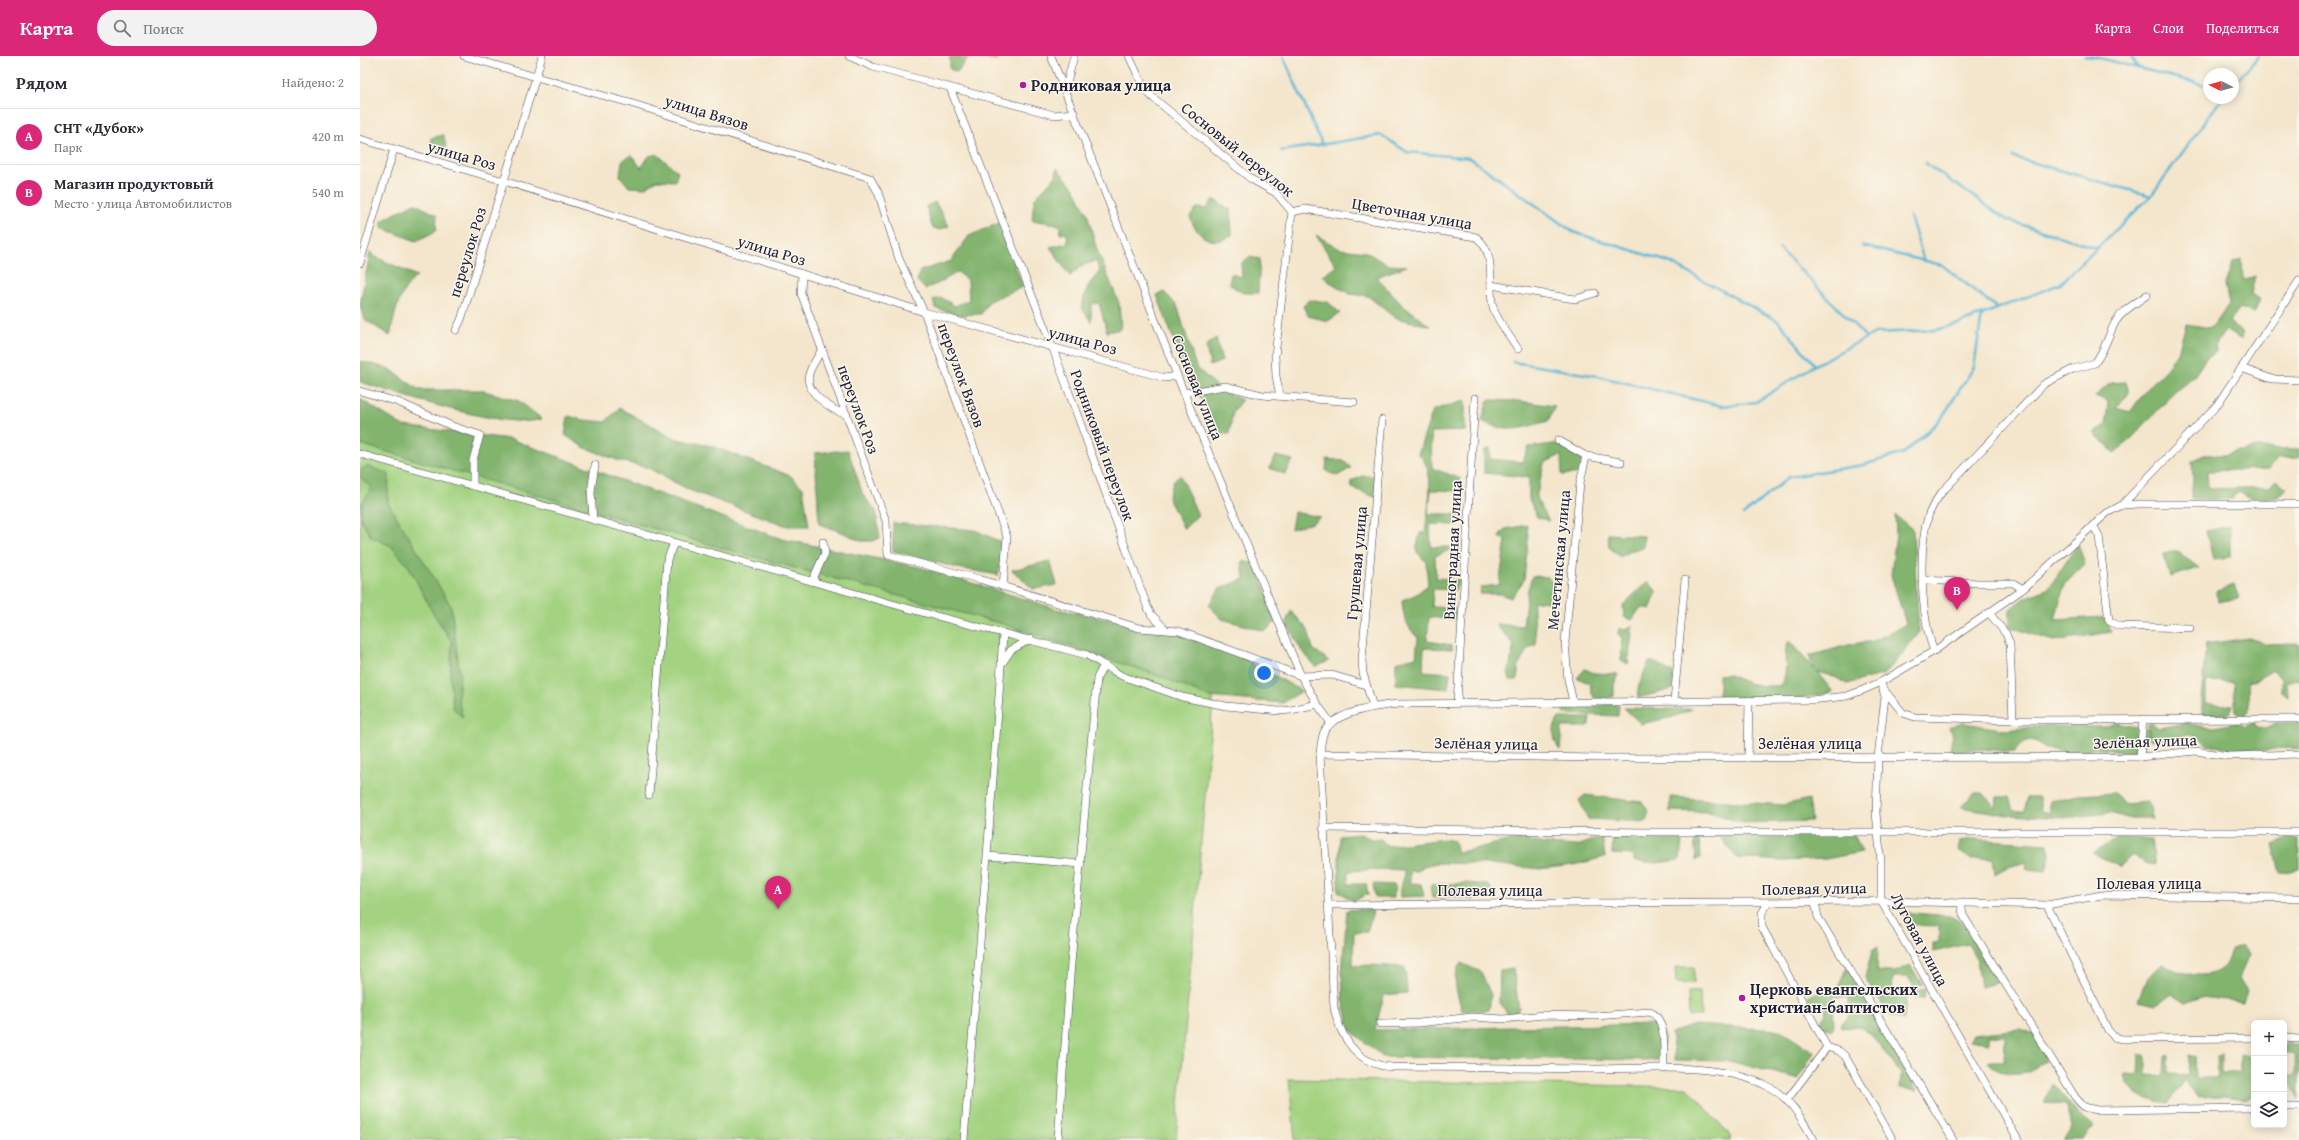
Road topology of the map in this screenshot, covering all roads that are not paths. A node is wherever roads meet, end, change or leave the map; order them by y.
1 (464, 56) edge
2 (542, 56) edge
3 (849, 56) edge
4 (1051, 56) edge
5 (1074, 56) edge
6 (1129, 56) edge
7 (536, 77) junction
8 (1062, 84) junction
9 (950, 88) junction
10 (1074, 113) junction
11 (360, 139) edge
12 (394, 149) junction
13 (870, 178) joint
14 (504, 182) junction
15 (1292, 212) junction
16 (361, 253) edge
17 (360, 263) edge
18 (802, 274) junction
19 (2299, 281) edge
20 (1491, 285) junction
21 (1595, 293) dead end
22 (2147, 295) dead end
23 (924, 312) junction
24 (456, 330) dead end
25 (1052, 346) junction
26 (822, 349) junction
27 (1518, 349) dead end
28 (2241, 368) junction
29 (1178, 376) junction
30 (2299, 380) edge
31 (360, 391) edge
32 (1184, 393) junction
33 (1280, 396) junction
34 (1474, 398) dead end
35 (1354, 402) dead end
36 (847, 415) junction
37 (1382, 420) dead end
38 (1558, 440) dead end
39 (360, 454) edge
40 (1586, 456) junction
41 (1621, 462) dead end
42 (595, 465) dead end
43 (473, 486) junction
44 (2299, 504) edge
45 (2122, 505) junction
46 (592, 520) junction
47 (2093, 525) junction
48 (823, 542) dead end
49 (674, 543) junction
50 (1685, 580) dead end
51 (1924, 580) junction
52 (812, 581) junction
53 (1003, 587) junction
54 (2023, 589) junction
55 (1990, 614) junction
56 (2190, 628) dead end
57 (1165, 629) junction
58 (1003, 633) junction
59 (1031, 639) junction
60 (1934, 651) junction
61 (1001, 665) junction
62 (1104, 665) junction
63 (1301, 676) junction
64 (1881, 682) junction
65 (1366, 685) junction
66 (1885, 691) junction
67 (1749, 700) junction
68 (1674, 701) junction
69 (1573, 702) junction
70 (1456, 703) junction
71 (1317, 704) junction
72 (1373, 707) junction
73 (2143, 719) junction
74 (2299, 719) edge
75 (2013, 720) junction
76 (1331, 723) junction
77 (1320, 754) junction
78 (2299, 754) edge
79 (1878, 757) junction
80 (2140, 757) junction
81 (1748, 758) junction
82 (649, 795) dead end
83 (1323, 828) junction
84 (1878, 832) junction
85 (2299, 832) edge
86 (988, 856) junction
87 (1081, 864) junction
88 (2299, 898) edge
89 (1881, 901) junction
90 (1815, 902) junction
91 (1961, 902) junction
92 (1768, 903) junction
93 (1328, 904) junction
94 (2047, 905) junction
95 (1380, 1024) dead end
96 (2251, 1038) edge
97 (2287, 1038) edge
98 (2299, 1039) edge
99 (1827, 1047) junction
100 (1664, 1069) junction
101 (1787, 1100) junction
102 (2287, 1107) edge
103 (2299, 1107) edge
104 (2251, 1108) edge
105 (964, 1140) edge
106 (1058, 1140) edge
107 (1814, 1140) edge
108 (1892, 1140) edge
109 (1953, 1140) edge
110 (2018, 1140) edge

1 - 7 street, улица Вязов
2 - 7 street
3 - 9 street
4 - 8 street, Сосновая улица
5 - 8 street
6 - 15 street, Сосновый переулок
7 - 13 street, улица Вязов
7 - 14 street, переулок Роз
8 - 10 street, Сосновая улица
9 - 10 street
9 - 25 street, Родниковый переулок
10 - 29 street, Сосновая улица
11 - 12 street, улица Роз
12 - 14 street, улица Роз
12 - 16 street
13 - 23 street, переулок Вязов
14 - 18 street, улица Роз
14 - 24 street, переулок Роз
15 - 20 street, Цветочная улица
15 - 33 street, Сосновый переулок
16 - 17 street
18 - 23 street, улица Роз
18 - 26 street, переулок Роз
19 - 28 street
20 - 21 street
20 - 27 street, Цветочная улица
22 - 51 street
23 - 25 street, улица Роз
23 - 53 street, переулок Вязов
25 - 29 street, улица Роз
25 - 57 street, Родниковый переулок
26 - 36 street, переулок Роз
26 - 36 street
28 - 30 street
28 - 45 street
29 - 32 street, Сосновая улица
31 - 43 street
32 - 33 street
32 - 63 street, Сосновая улица
33 - 35 street
34 - 70 street, Виноградная улица
36 - 53 street, переулок Роз
37 - 65 street, Грушевая улица
38 - 40 street
39 - 43 street
40 - 41 street
40 - 69 street, Мечетинская улица
42 - 46 street
43 - 46 street
44 - 45 street
45 - 47 street
46 - 49 street
47 - 54 street
47 - 56 street
48 - 52 street
49 - 52 street
49 - 82 street
50 - 68 street
51 - 54 street
51 - 60 street
52 - 58 street
53 - 57 street
54 - 55 street
55 - 60 street
55 - 75 street
57 - 63 street
58 - 59 street
58 - 61 street
59 - 61 street
59 - 62 street
60 - 64 street
61 - 86 street
62 - 71 street
62 - 87 street
63 - 65 street
63 - 71 street, Сосновая улица
64 - 66 street
64 - 67 street
65 - 72 street, Грушевая улица
66 - 75 street
66 - 79 street, Луговая улица
67 - 68 street
67 - 81 street
68 - 69 street
69 - 70 street
70 - 72 street
71 - 76 street, Сосновая улица
72 - 76 street
73 - 74 street
73 - 75 street
73 - 80 street
76 - 77 street
77 - 81 street, Зелёная улица
77 - 83 street
78 - 80 street, Зелёная улица
79 - 80 street, Зелёная улица
79 - 81 street, Зелёная улица
79 - 84 street, Луговая улица
83 - 84 street
83 - 93 street
84 - 85 street
84 - 89 street, Луговая улица
86 - 87 street
86 - 105 street
87 - 106 street
88 - 94 street, Полевая улица
89 - 90 street, Полевая улица
89 - 91 street, Полевая улица
89 - 110 street, Луговая улица
90 - 92 street, Полевая улица
90 - 109 street
91 - 94 street, Полевая улица
91 - 104 street
92 - 93 street, Полевая улица
92 - 99 street
93 - 100 street
94 - 96 street
95 - 100 street
97 - 98 street
99 - 101 street
99 - 108 street
100 - 101 street
101 - 107 street
102 - 103 street

